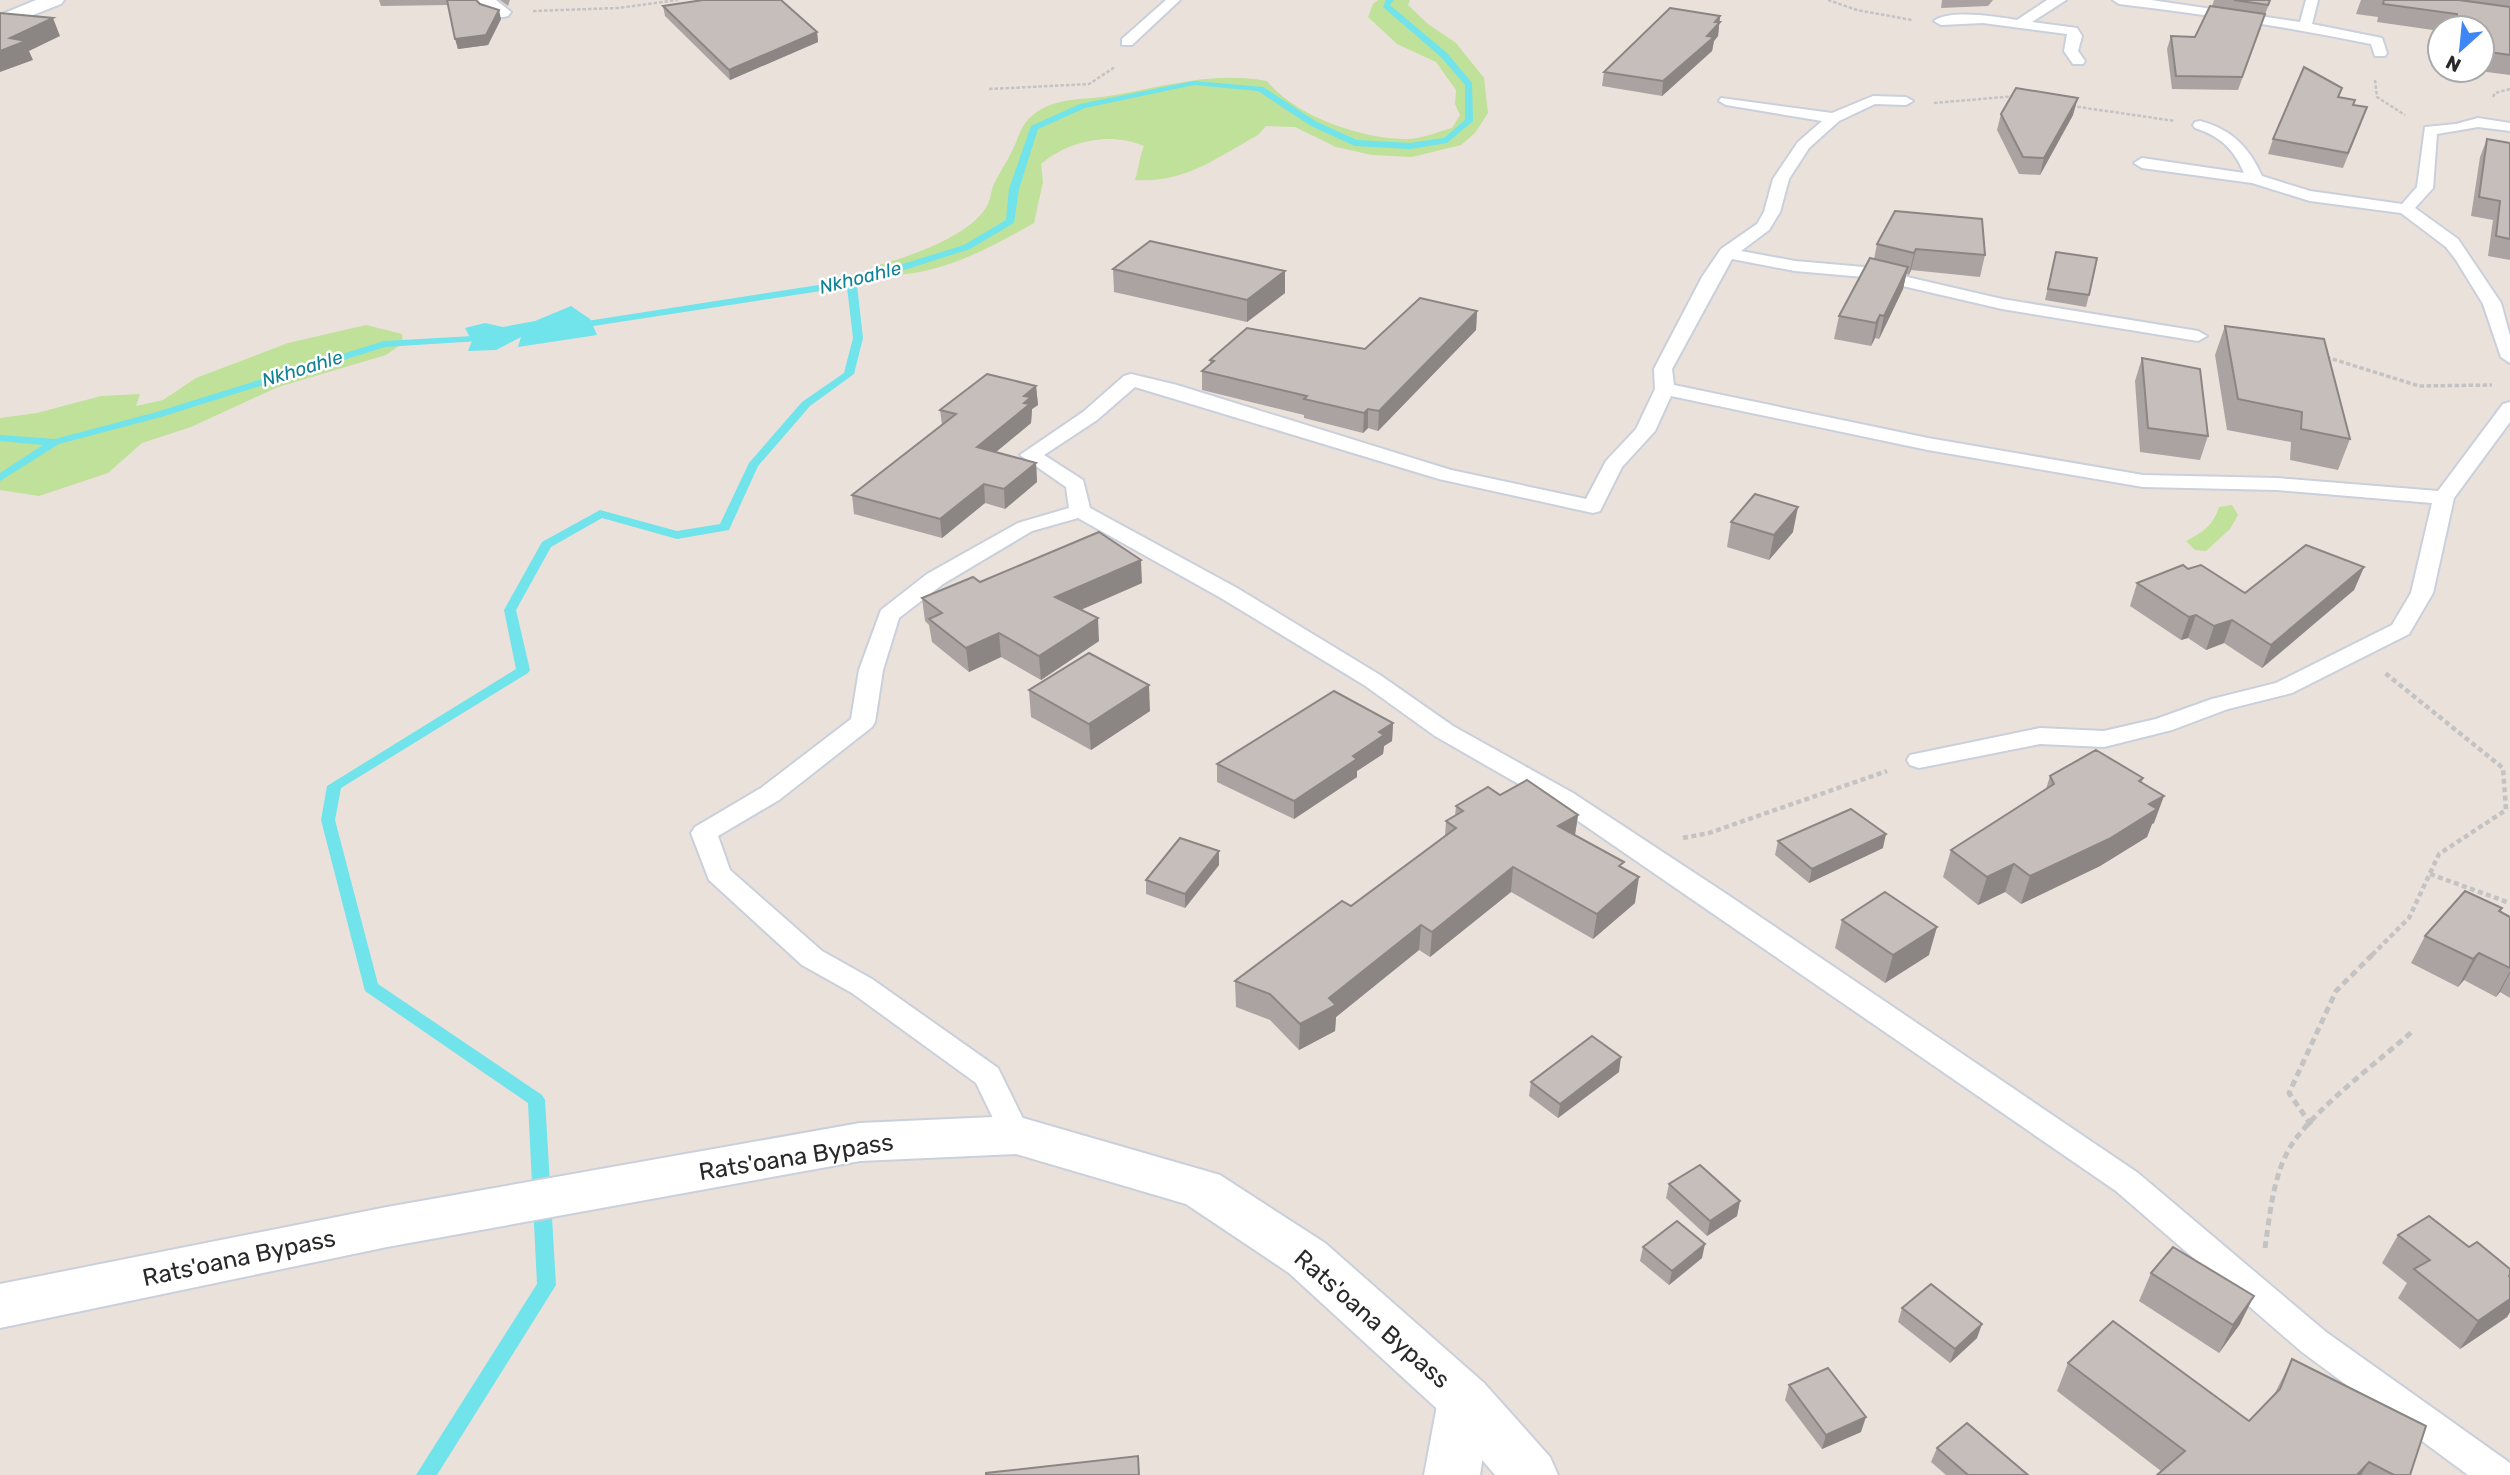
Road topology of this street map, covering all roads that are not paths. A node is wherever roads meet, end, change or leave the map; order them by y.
1 (54, 0) edge
2 (482, 0) edge
3 (1174, 0) edge
4 (2060, 0) edge
5 (2119, 0) edge
6 (2312, 0) edge
7 (501, 12) edge
8 (1941, 21) road end
9 (0, 22) edge
10 (2021, 23) junction
11 (2305, 27) junction
12 (1127, 42) road end
13 (2380, 53) road end
14 (2078, 61) dead end
15 (1726, 101) dead end
16 (1906, 101) road end
17 (1833, 118) junction
18 (2200, 125) road end
19 (2510, 127) edge
20 (2142, 163) dead end
21 (2255, 179) junction
22 (2406, 209) junction
23 (1727, 253) junction
24 (2198, 336) dead end
25 (2510, 357) edge
26 (1665, 389) junction
27 (2510, 408) edge
28 (2444, 498) junction
29 (1080, 511) junction
30 (1919, 760) road end
31 (1016, 1135) junction
32 (0, 1306) edge
33 (1465, 1400) junction
34 (1452, 1475) edge
35 (1530, 1475) edge
36 (2497, 1475) edge

1 - 9 street
2 - 7 street
3 - 12 lane
4 - 10 lane
5 - 11 lane
6 - 11 lane
8 - 10 lane
10 - 14 lane
11 - 13 lane
15 - 17 lane
16 - 17 lane
17 - 23 lane
18 - 21 lane
19 - 22 lane
20 - 21 lane
21 - 22 lane
22 - 25 lane
23 - 24 lane
23 - 26 lane
26 - 28 lane
26 - 29 lane
27 - 28 lane
28 - 30 lane
29 - 31 lane
29 - 36 lane
31 - 32 street, Rats'oana Bypass
31 - 33 street, Rats'oana Bypass
33 - 34 street
33 - 35 street, Rats'oana Bypass

